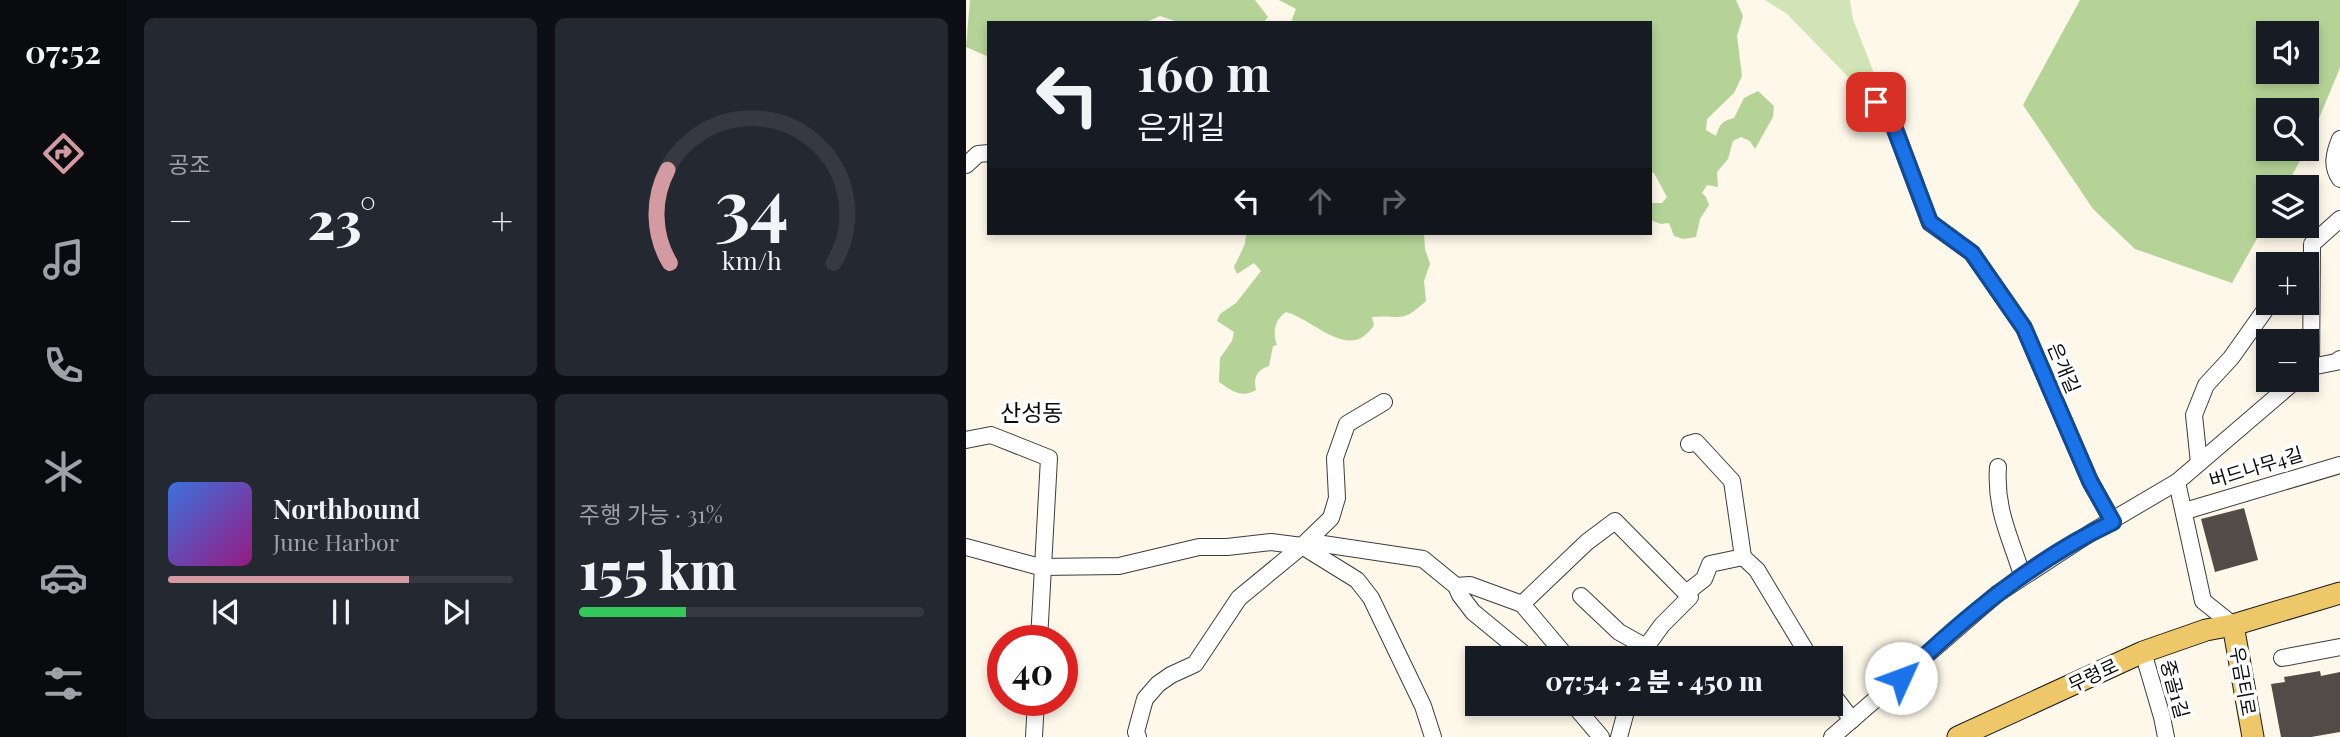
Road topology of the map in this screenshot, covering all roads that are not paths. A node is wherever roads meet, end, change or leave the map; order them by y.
1 (1876, 102) dead end
2 (2340, 139) edge
3 (987, 153) edge
4 (966, 165) edge
5 (2340, 179) edge
6 (2340, 219) edge
7 (2312, 244) junction
8 (2306, 252) edge
9 (2261, 315) edge
10 (2310, 329) edge
11 (2340, 359) edge
12 (2319, 366) edge
13 (2282, 392) edge
14 (1384, 402) dead end
15 (966, 440) edge
16 (1689, 444) dead end
17 (2199, 463) junction
18 (2340, 465) edge
19 (1998, 467) dead end
20 (2177, 482) junction
21 (2185, 510) junction
22 (2113, 522) junction
23 (1302, 546) junction
24 (966, 547) edge
25 (1743, 557) junction
26 (1042, 567) junction
27 (2022, 575) junction
28 (1457, 586) junction
29 (1686, 593) junction
30 (2340, 593) edge
31 (1581, 596) dead end
32 (1522, 604) junction
33 (1040, 625) edge
34 (2233, 625) junction
35 (1515, 646) edge
36 (1557, 646) edge
37 (1636, 646) edge
38 (1648, 646) edge
39 (1803, 646) edge
40 (2340, 647) edge
41 (2143, 652) junction
42 (2282, 658) dead end
43 (1843, 708) edge
44 (1035, 716) edge
45 (1583, 716) edge
46 (1625, 716) edge
47 (1852, 720) junction
48 (1034, 737) edge
49 (1138, 737) edge
50 (1433, 737) edge
51 (1601, 737) edge
52 (1619, 737) edge
53 (1833, 737) edge
54 (1958, 737) edge
55 (2165, 737) edge
56 (2253, 737) edge

1 - 22 street, 은개길
2 - 5 street
3 - 4 street
6 - 7 street
7 - 8 street
7 - 10 street
9 - 17 street
11 - 12 street
13 - 17 street
14 - 23 street
15 - 26 street
16 - 25 street
17 - 20 street
18 - 21 street, 버드나무4길
19 - 27 street
20 - 21 street
20 - 22 street
21 - 34 street
22 - 27 street
23 - 26 street
23 - 28 street
23 - 49 street
23 - 50 street
24 - 26 street
25 - 29 street
25 - 39 street
26 - 33 street
27 - 47 street
28 - 32 street
28 - 35 street
29 - 32 street
29 - 38 street
30 - 34 main road, 무령로
31 - 37 street
32 - 36 street
34 - 41 main road, 무령로
34 - 56 main road, 우금티로
40 - 42 street
41 - 54 main road, 무령로
41 - 55 street, 중골1길
43 - 47 street
44 - 48 street
45 - 51 street
46 - 52 street
47 - 53 street

